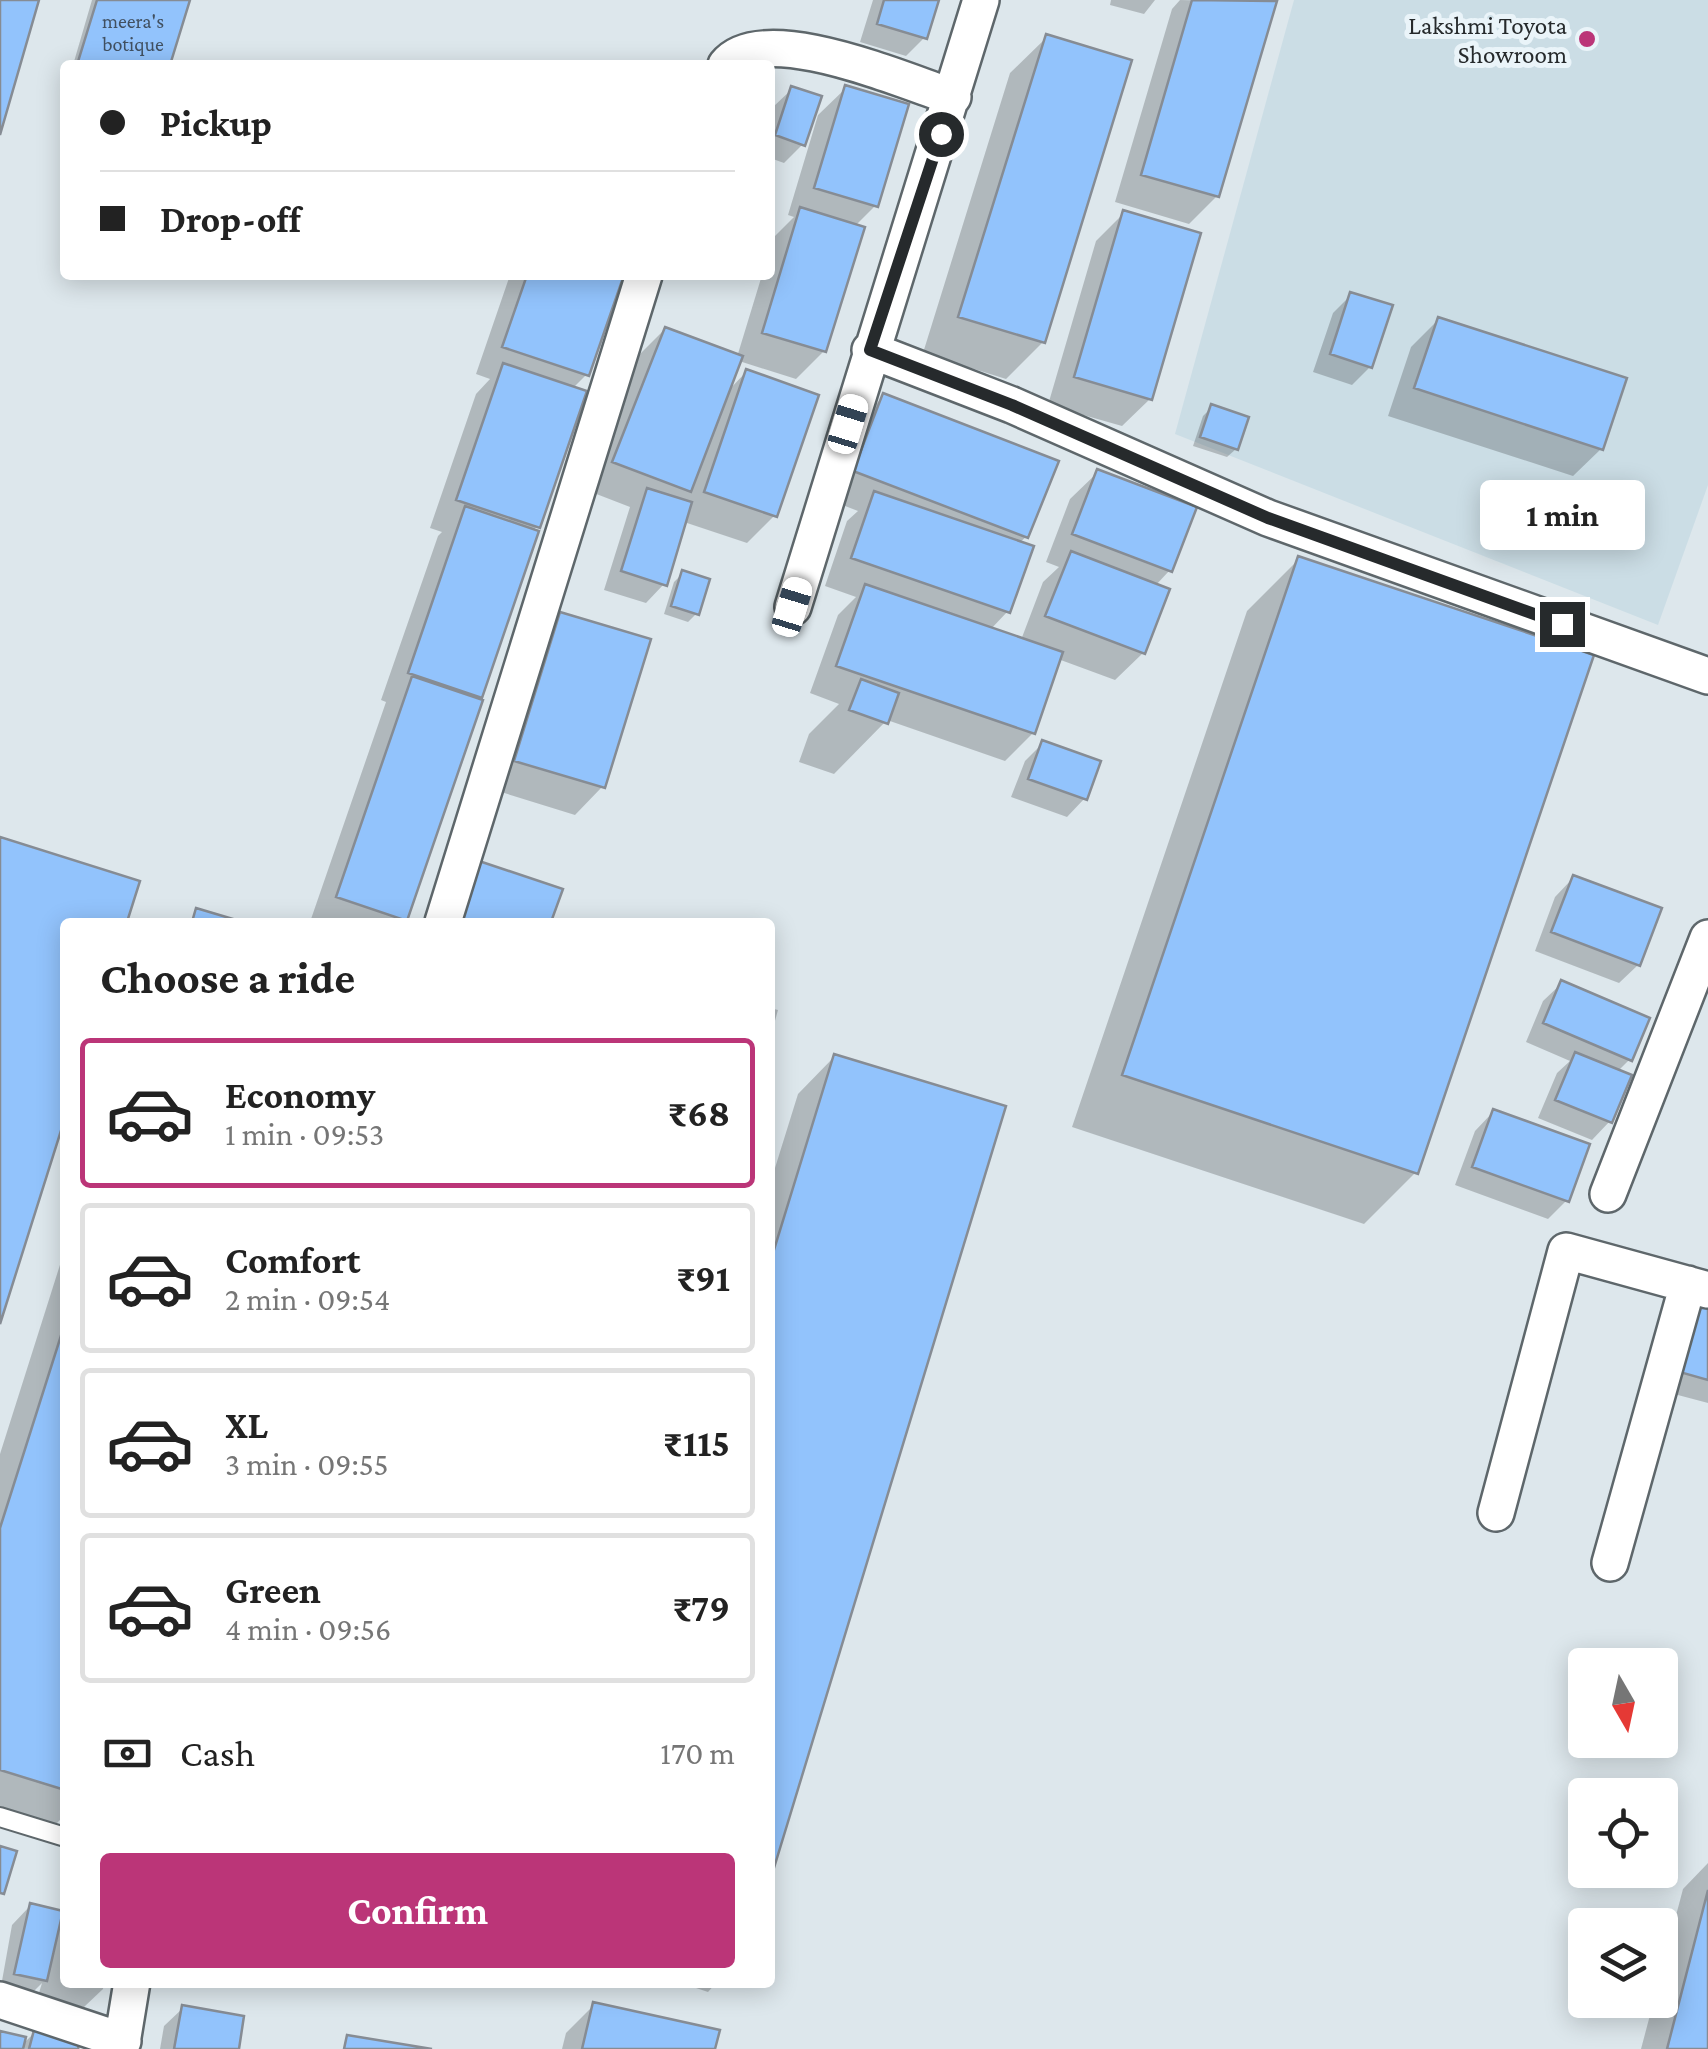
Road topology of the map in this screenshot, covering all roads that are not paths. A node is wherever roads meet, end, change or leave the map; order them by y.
1 (981, 0) edge
2 (730, 60) edge
3 (953, 98) junction
4 (642, 280) edge
5 (870, 350) junction
6 (792, 607) dead end
7 (1708, 676) edge
8 (444, 918) edge
9 (1708, 938) edge
10 (1608, 1194) dead end
11 (1698, 1287) edge
12 (1496, 1513) dead end
13 (1610, 1563) dead end
14 (0, 1818) edge
15 (60, 1836) edge
16 (131, 1988) edge
17 (0, 2000) edge
18 (122, 2045) edge

1 - 3 street
2 - 3 street
3 - 5 street
4 - 8 street
5 - 6 street
5 - 7 street
9 - 10 street
11 - 12 street
11 - 13 street
14 - 15 lane
16 - 18 street
17 - 18 street

